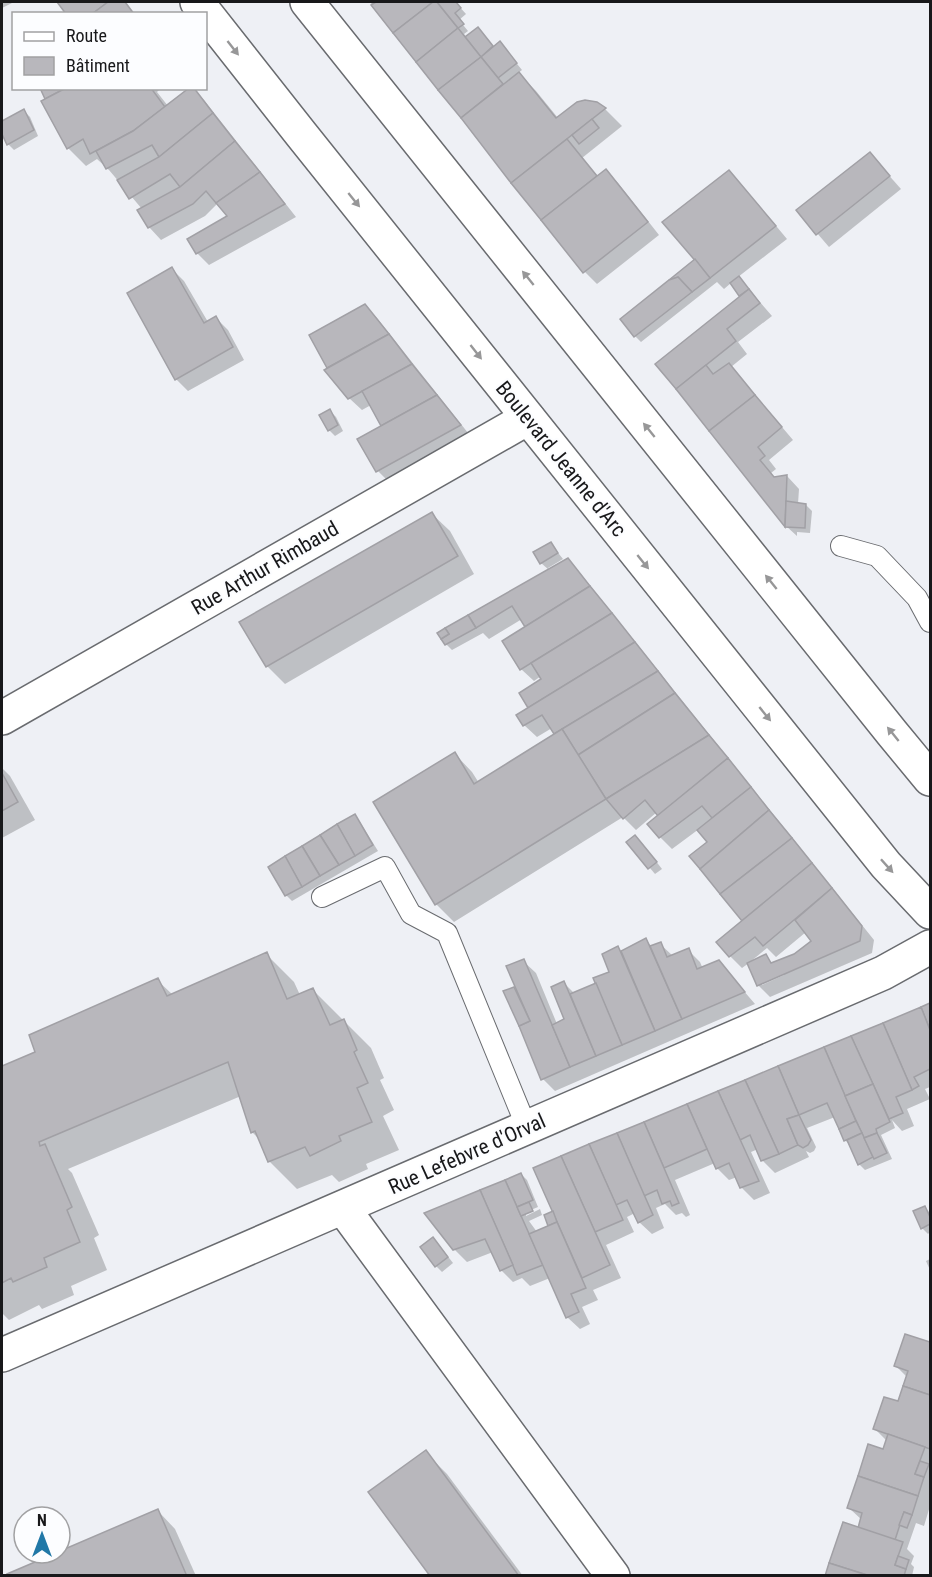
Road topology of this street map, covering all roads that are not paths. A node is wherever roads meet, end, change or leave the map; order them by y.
1 (307, 2) edge
2 (207, 15) edge
3 (528, 418) junction
4 (841, 546) dead end
5 (930, 622) edge
6 (2, 718) edge
7 (930, 779) edge
8 (322, 897) dead end
9 (930, 912) edge
10 (930, 947) edge
11 (527, 1128) junction
12 (343, 1208) junction
13 (2, 1355) edge
14 (613, 1575) edge

7 -> 1 main road
2 -> 3 main road, Boulevard Jeanne d'Arc
3 - 6 main road, Rue Arthur Rimbaud
3 -> 9 main road, Boulevard Jeanne d'Arc
4 - 5 lane
8 - 11 lane
10 - 11 main road, Rue Lefebvre d'Orval
11 - 12 main road, Rue Lefebvre d'Orval
12 - 13 main road, Rue Lefebvre d'Orval
12 - 14 main road

